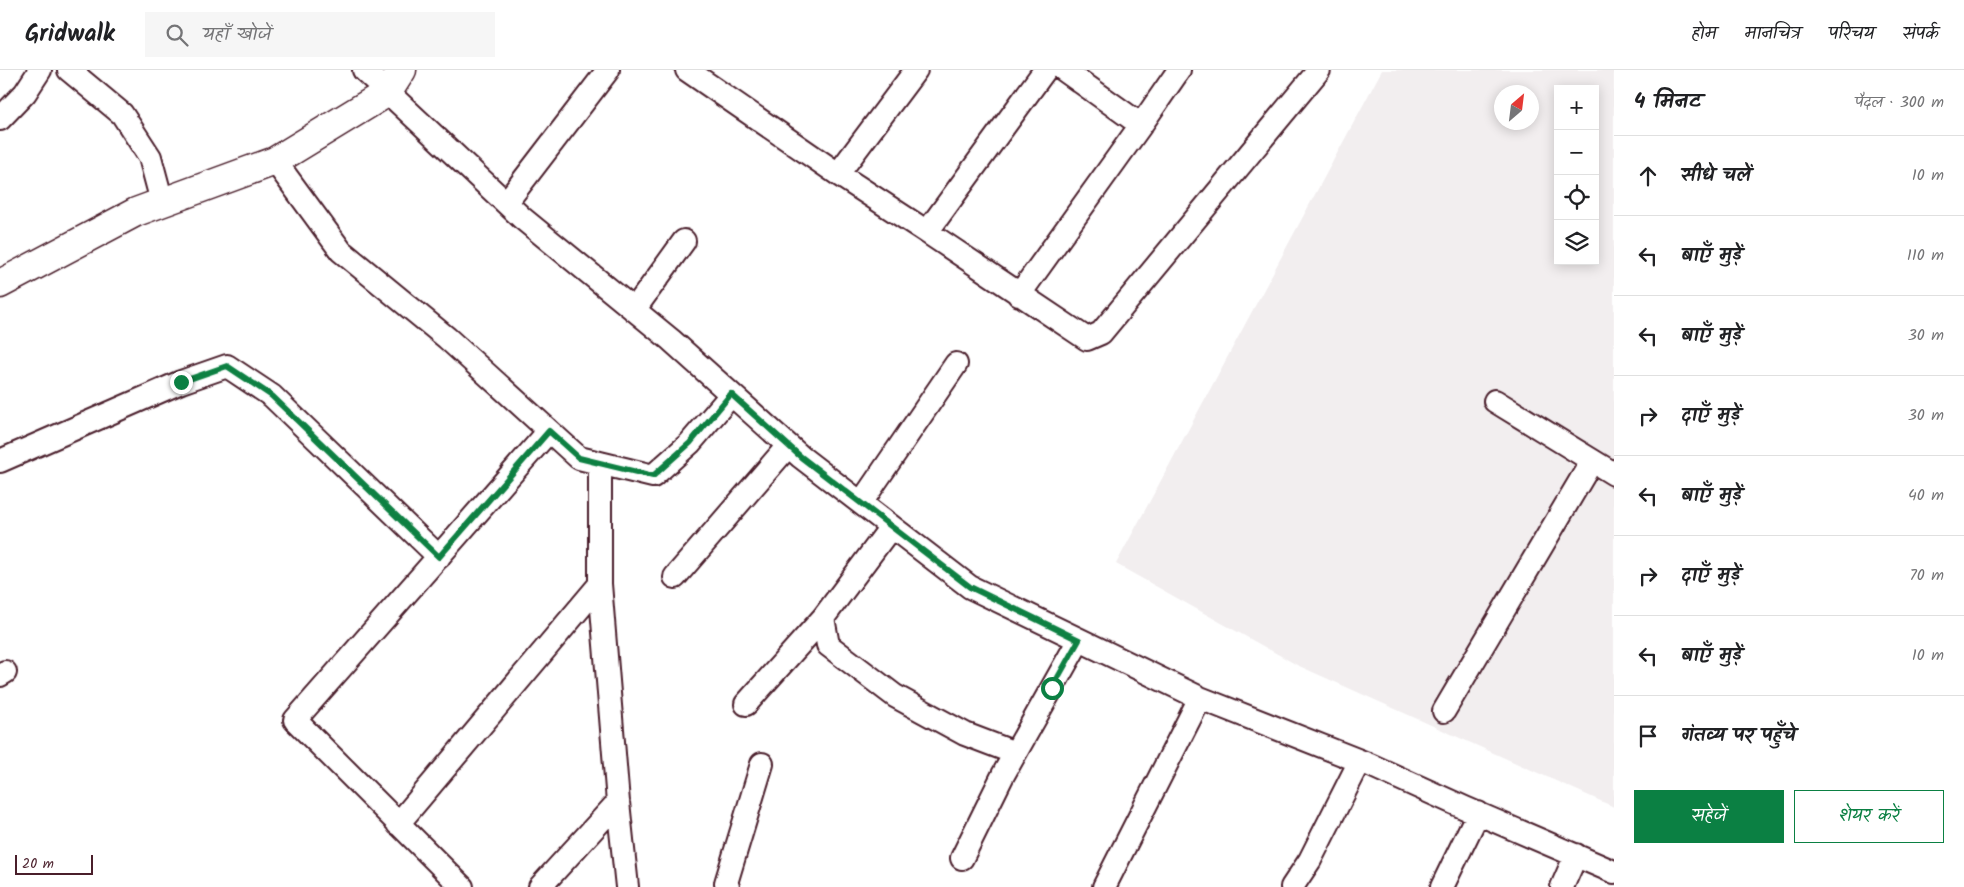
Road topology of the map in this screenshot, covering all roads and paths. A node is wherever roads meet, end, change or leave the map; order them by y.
1 (40, 70) edge
2 (69, 70) edge
3 (364, 70) edge
4 (608, 70) edge
5 (687, 70) edge
6 (916, 70) edge
7 (1060, 70) edge
8 (1178, 70) edge
9 (1319, 70) edge
10 (395, 81) edge
11 (0, 119) edge
12 (1141, 125) junction
13 (275, 161) junction
14 (838, 174) junction
15 (162, 202) junction
16 (506, 203) junction
17 (927, 232) junction
18 (684, 241) dead end
19 (0, 284) edge
20 (1019, 295) junction
21 (634, 310) junction
22 (956, 364) dead end
23 (731, 394) junction
24 (1495, 401) dead end
25 (549, 431) junction
26 (788, 446) junction
27 (0, 461) edge
28 (1592, 461) junction
29 (600, 463) junction
30 (1614, 474) edge
31 (861, 503) junction
32 (892, 526) junction
33 (439, 557) junction
34 (675, 577) dead end
35 (600, 584) junction
36 (823, 618) junction
37 (1079, 640) junction
38 (1200, 698) junction
39 (746, 704) dead end
40 (1444, 711) dead end
41 (1014, 753) junction
42 (1360, 761) junction
43 (762, 764) dead end
44 (618, 802) junction
45 (1478, 813) junction
46 (398, 824) junction
47 (1576, 855) junction
48 (962, 858) dead end
49 (1614, 872) edge
50 (462, 887) edge
51 (540, 887) edge
52 (627, 887) edge
53 (728, 887) edge
54 (1104, 887) edge
55 (1292, 887) edge
56 (1442, 887) edge
57 (1562, 887) edge

1 - 11 street
2 - 15 street
3 - 10 street
4 - 16 street
5 - 14 street
6 - 14 street
7 - 12 street
7 - 17 street
8 - 12 street
9 - 20 street
10 - 13 street
10 - 16 street
12 - 20 street
13 - 15 street
13 - 25 street
14 - 17 street
15 - 19 street
16 - 21 street
17 - 20 street
18 - 21 street
21 - 23 street
22 - 31 street
23 - 26 street
23 - 29 street
24 - 28 street
25 - 29 street
25 - 33 street
26 - 31 street
26 - 34 street
27 - 33 street
28 - 30 street
28 - 40 street
29 - 35 street
31 - 32 street
32 - 36 street
32 - 37 street
33 - 46 street
35 - 44 street
35 - 46 street
36 - 39 street
36 - 41 street
37 - 38 street
37 - 41 street
38 - 42 street
38 - 54 street
41 - 48 street
42 - 45 street
42 - 55 street
43 - 53 street
44 - 51 street
44 - 52 street
45 - 47 street
45 - 56 street
46 - 50 street
47 - 49 street
47 - 57 street

